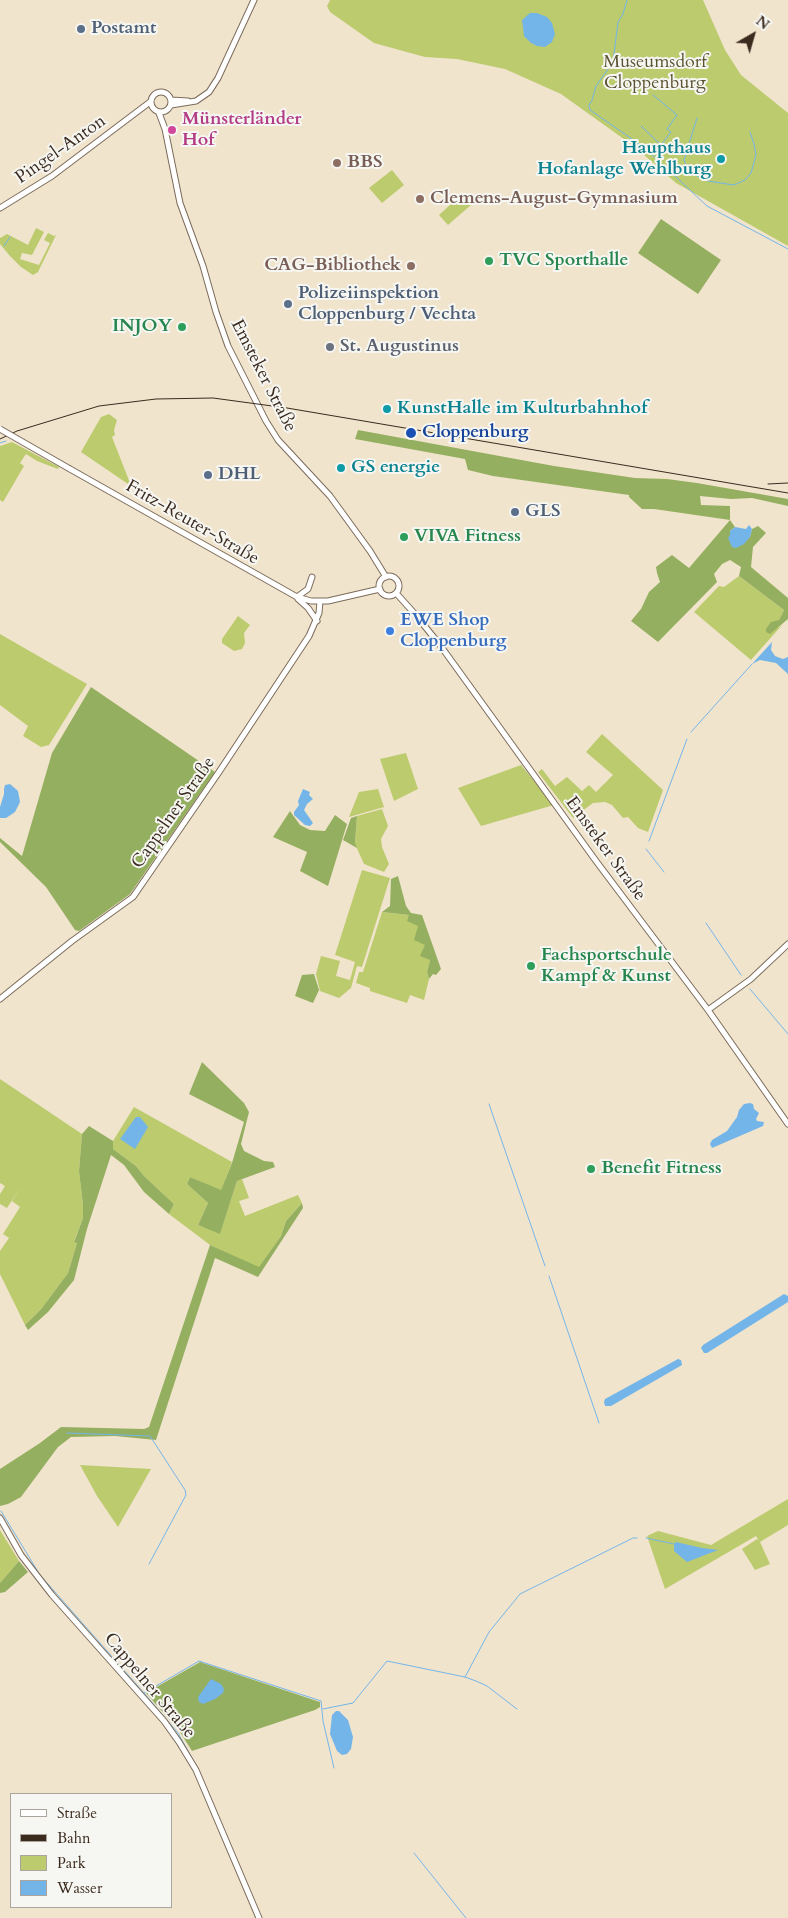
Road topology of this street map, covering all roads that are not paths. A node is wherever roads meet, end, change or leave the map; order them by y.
1 (254, 0) edge
2 (171, 102) junction
3 (151, 105) junction
4 (166, 112) junction
5 (159, 113) junction
6 (165, 129) junction
7 (0, 208) edge
8 (0, 429) edge
9 (312, 577) dead end
10 (386, 577) junction
11 (380, 590) junction
12 (396, 593) junction
13 (295, 596) junction
14 (320, 601) junction
15 (316, 621) junction
16 (788, 944) edge
17 (0, 999) edge
18 (708, 1010) junction
19 (788, 1124) edge
20 (0, 1518) edge
21 (259, 1918) edge

1 - 2 street
2 - 3 street
2 - 4 street
3 - 5 street
3 - 7 street, Pingel-Anton
4 - 5 street
4 - 6 street, Emsteker Straße
5 - 6 street, Emsteker Straße
6 - 10 street, Emsteker Straße
8 - 13 street, Fritz-Reuter-Straße, bridge
9 - 13 street
10 - 11 street
10 - 12 street, Emsteker Straße
11 - 12 street
11 - 14 street, Fritz-Reuter-Straße
12 - 18 street, Emsteker Straße
13 - 14 street, Fritz-Reuter-Straße
13 - 15 street
14 - 15 street, Cappelner Straße
15 - 17 street, Cappelner Straße
16 - 18 street
18 - 19 street, Emsteker Straße
20 - 21 street, Cappelner Straße

